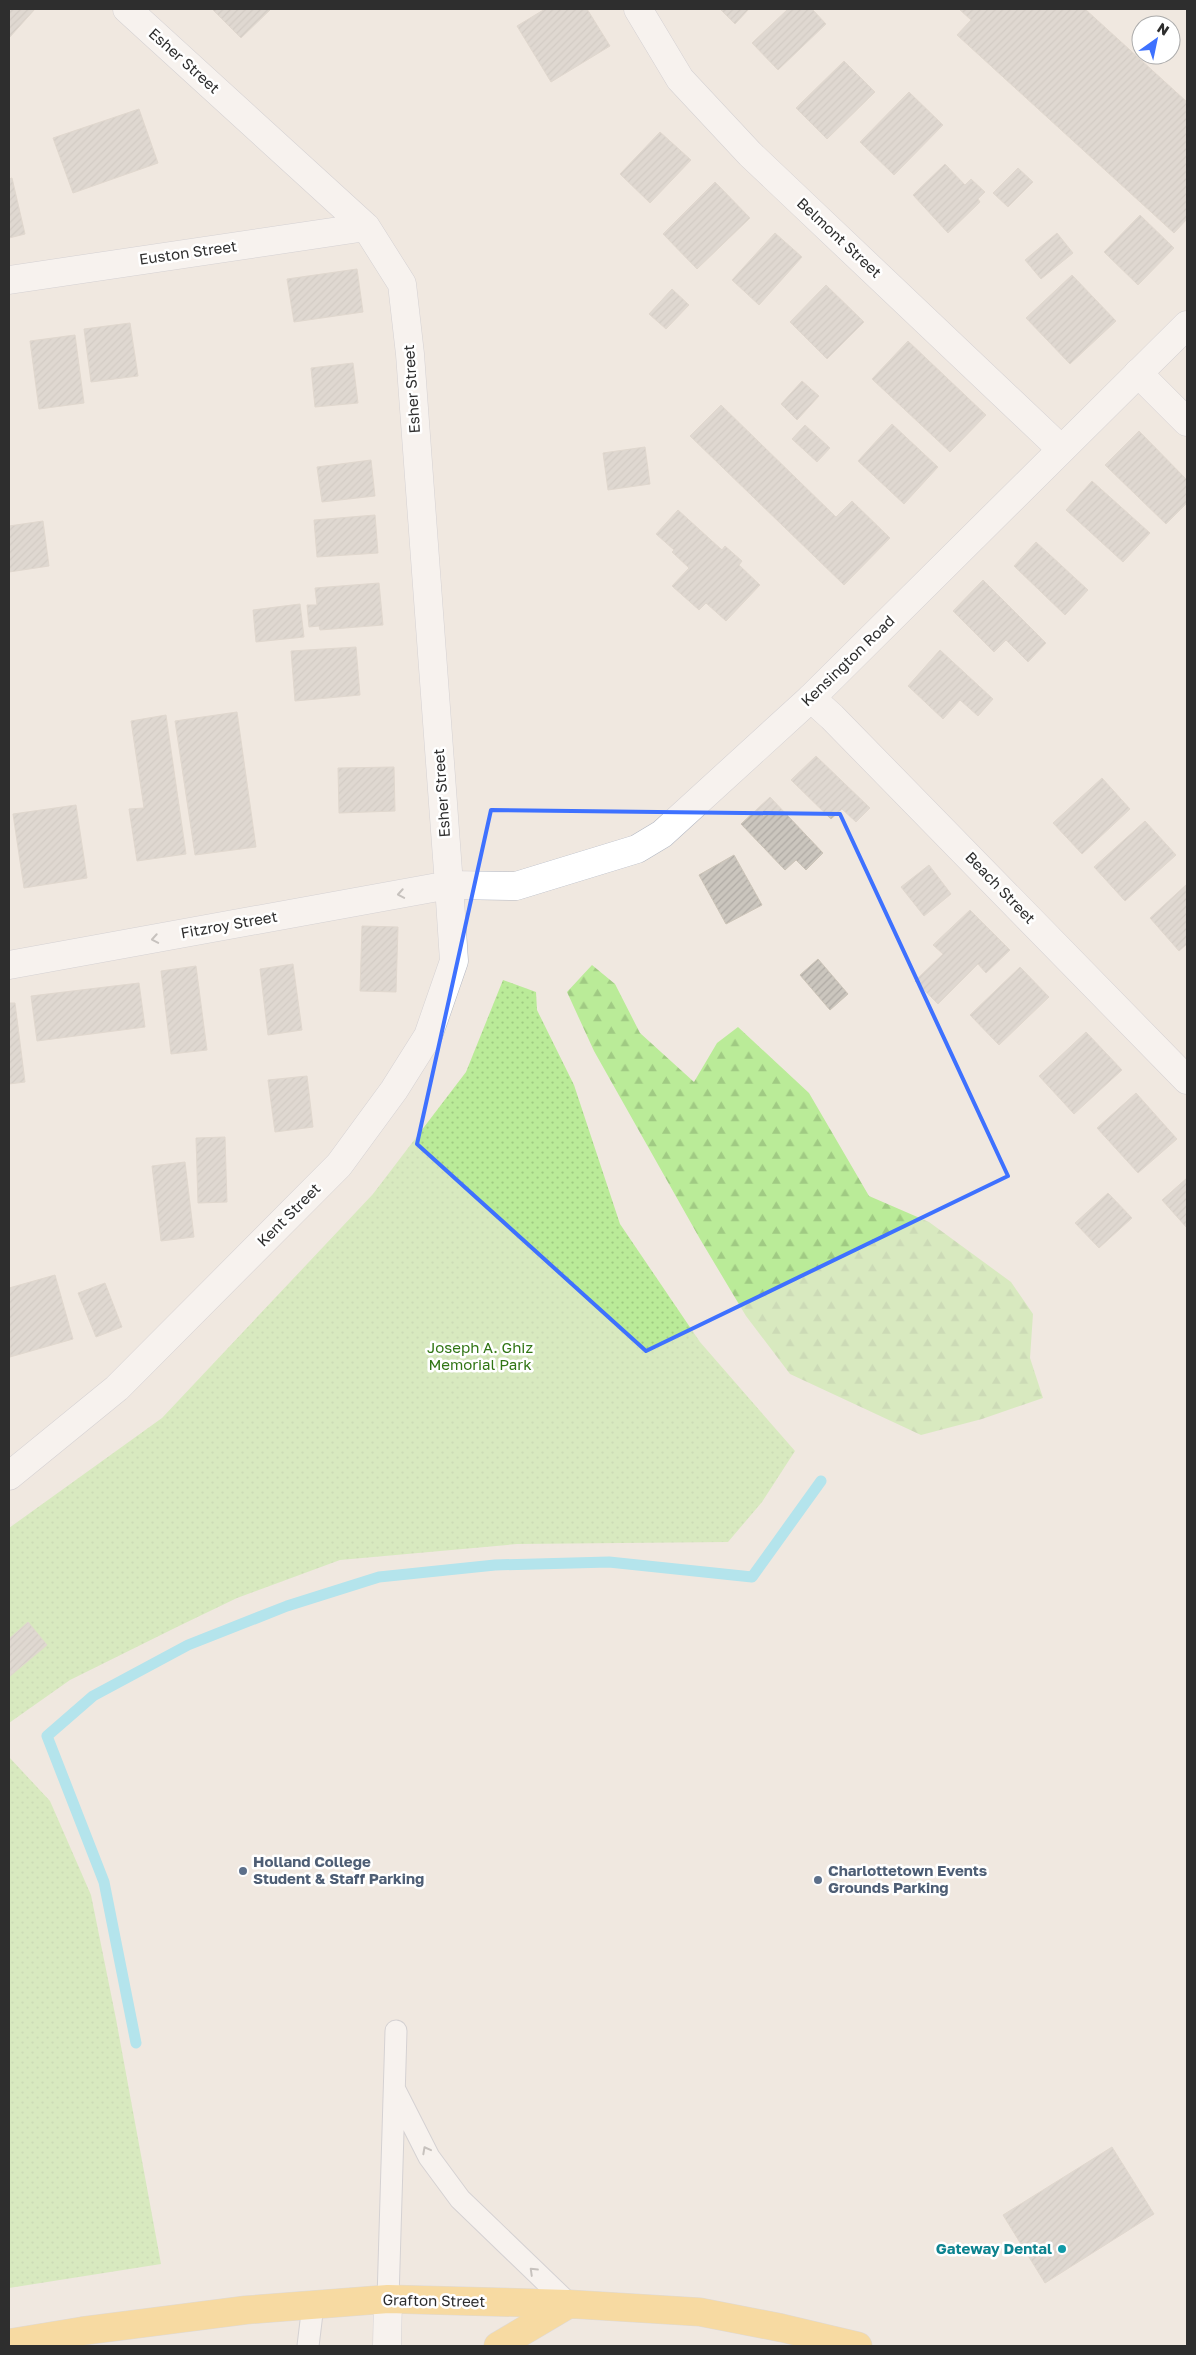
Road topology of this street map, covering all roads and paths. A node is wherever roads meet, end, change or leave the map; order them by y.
1 (128, 9) edge
2 (638, 9) edge
3 (366, 227) junction
4 (9, 280) edge
5 (1187, 325) edge
6 (1138, 373) junction
7 (1187, 422) edge
8 (1061, 449) junction
9 (811, 698) junction
10 (449, 885) junction
11 (9, 965) edge
12 (1187, 1080) edge
13 (9, 1476) edge
14 (396, 2031) dead end
15 (395, 2090) junction
16 (388, 2299) junction
17 (569, 2304) junction
18 (313, 2305) junction
19 (9, 2343) edge
20 (308, 2346) edge
21 (387, 2346) edge
22 (498, 2346) edge
23 (858, 2346) edge

1 - 3 street, Esher Street
2 - 8 street, Belmont Street
3 - 4 street, Euston Street
3 - 10 street, Esher Street
5 - 6 street, Kensington Road
6 - 7 street
6 - 8 street, Kensington Road
8 - 9 street, Kensington Road
9 - 10 street, Kensington Road
9 - 12 street, Beach Street
10 -> 11 street, Fitzroy Street
10 - 13 street, Kent Street
14 - 15 lane
15 - 16 lane
17 -> 15 lane
16 - 17 main road, Grafton Street
16 - 18 main road, Grafton Street
16 - 21 street
17 - 22 main road
17 - 23 main road, Grafton Street
18 - 19 main road, Grafton Street
18 - 20 lane

